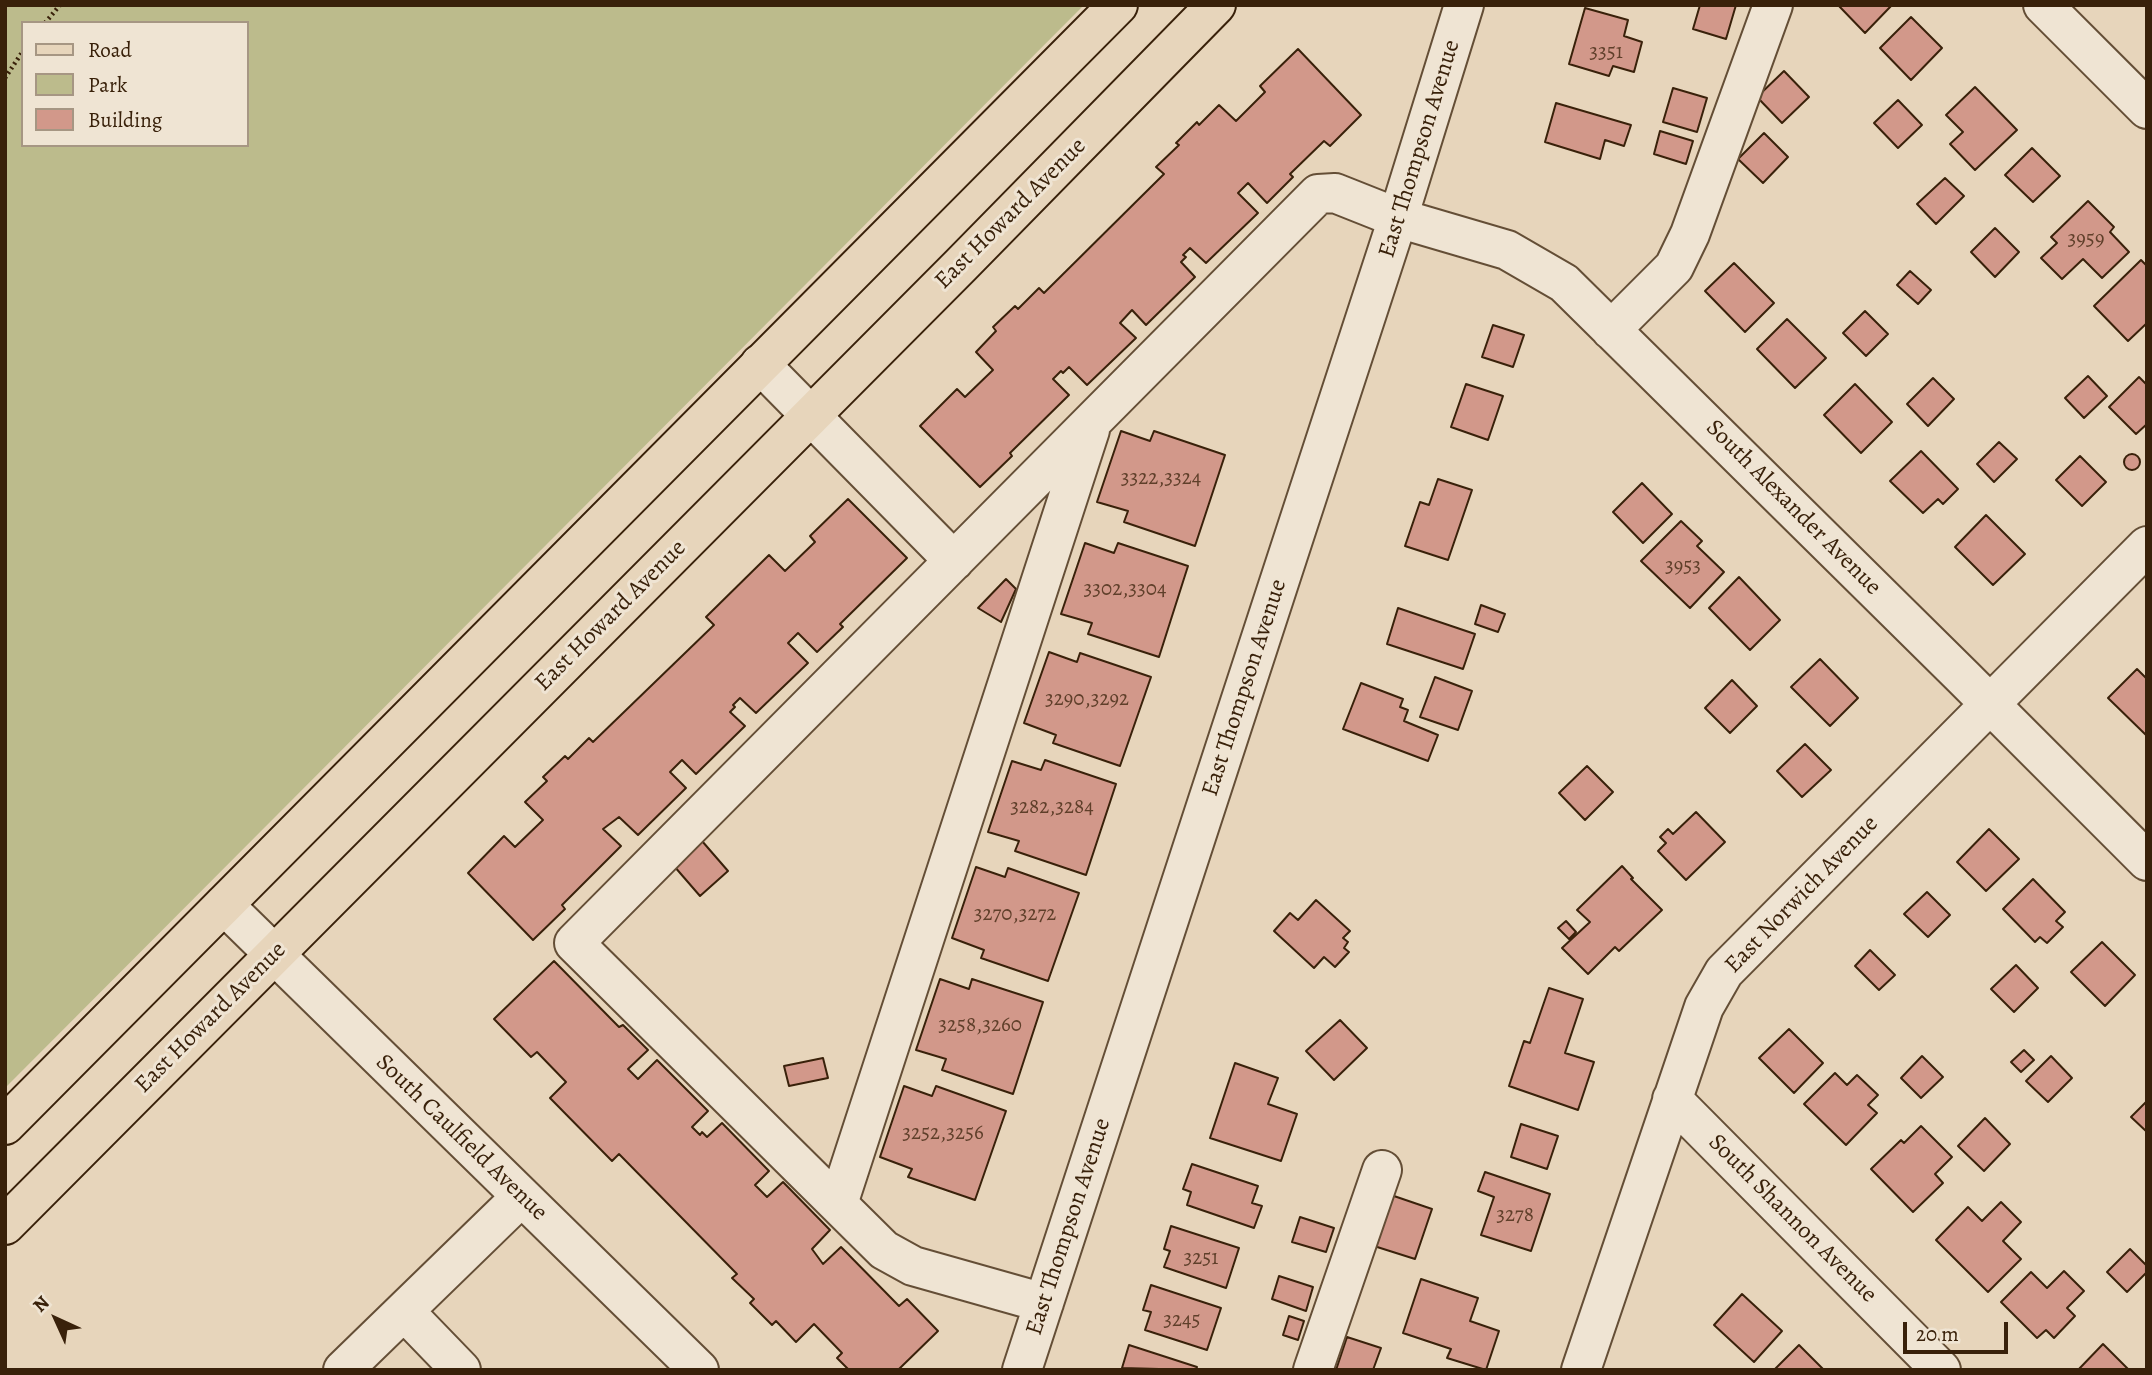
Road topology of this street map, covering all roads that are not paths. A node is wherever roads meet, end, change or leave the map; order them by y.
1 (1118, 5) edge
2 (1216, 5) edge
3 (1464, 5) edge
4 (1773, 5) edge
5 (2043, 5) edge
6 (2147, 109) edge
7 (1398, 218) junction
8 (1611, 330) junction
9 (760, 364) junction
10 (811, 416) junction
11 (1093, 422) junction
12 (2147, 546) edge
13 (954, 561) junction
14 (1990, 704) junction
15 (2147, 862) edge
16 (223, 905) junction
17 (273, 955) junction
18 (1672, 1099) junction
19 (5, 1125) edge
20 (1382, 1170) dead end
21 (521, 1197) junction
22 (838, 1204) junction
23 (5, 1225) edge
24 (1044, 1303) junction
25 (404, 1311) junction
26 (343, 1370) edge
27 (461, 1370) edge
28 (699, 1370) edge
29 (1022, 1370) edge
30 (1313, 1370) edge
31 (1581, 1370) edge
32 (1941, 1370) edge

1 - 9 main road
2 - 10 main road, East Howard Avenue
3 - 7 street, East Thompson Avenue
4 - 8 street
5 - 6 street
7 - 8 street, South Alexander Avenue
7 - 11 street, South Alexander Avenue
7 - 24 street, East Thompson Avenue
8 - 14 street, South Alexander Avenue
9 - 10 street
9 - 16 main road
10 - 13 street
10 - 17 main road, East Howard Avenue
11 - 13 street, South Alexander Avenue
11 - 22 street
12 - 14 street, East Norwich Avenue
13 - 22 street, South Alexander Avenue
14 - 15 street, South Alexander Avenue
14 - 18 street, East Norwich Avenue
16 - 17 street, South Caulfield Avenue
16 - 19 main road
17 - 21 street, South Caulfield Avenue
17 - 23 main road, East Howard Avenue
18 - 31 street, East Norwich Avenue
18 - 32 street, South Shannon Avenue
20 - 30 street
21 - 25 street
21 - 28 street, South Caulfield Avenue
22 - 24 street
24 - 29 street, East Thompson Avenue
25 - 26 street
25 - 27 street

